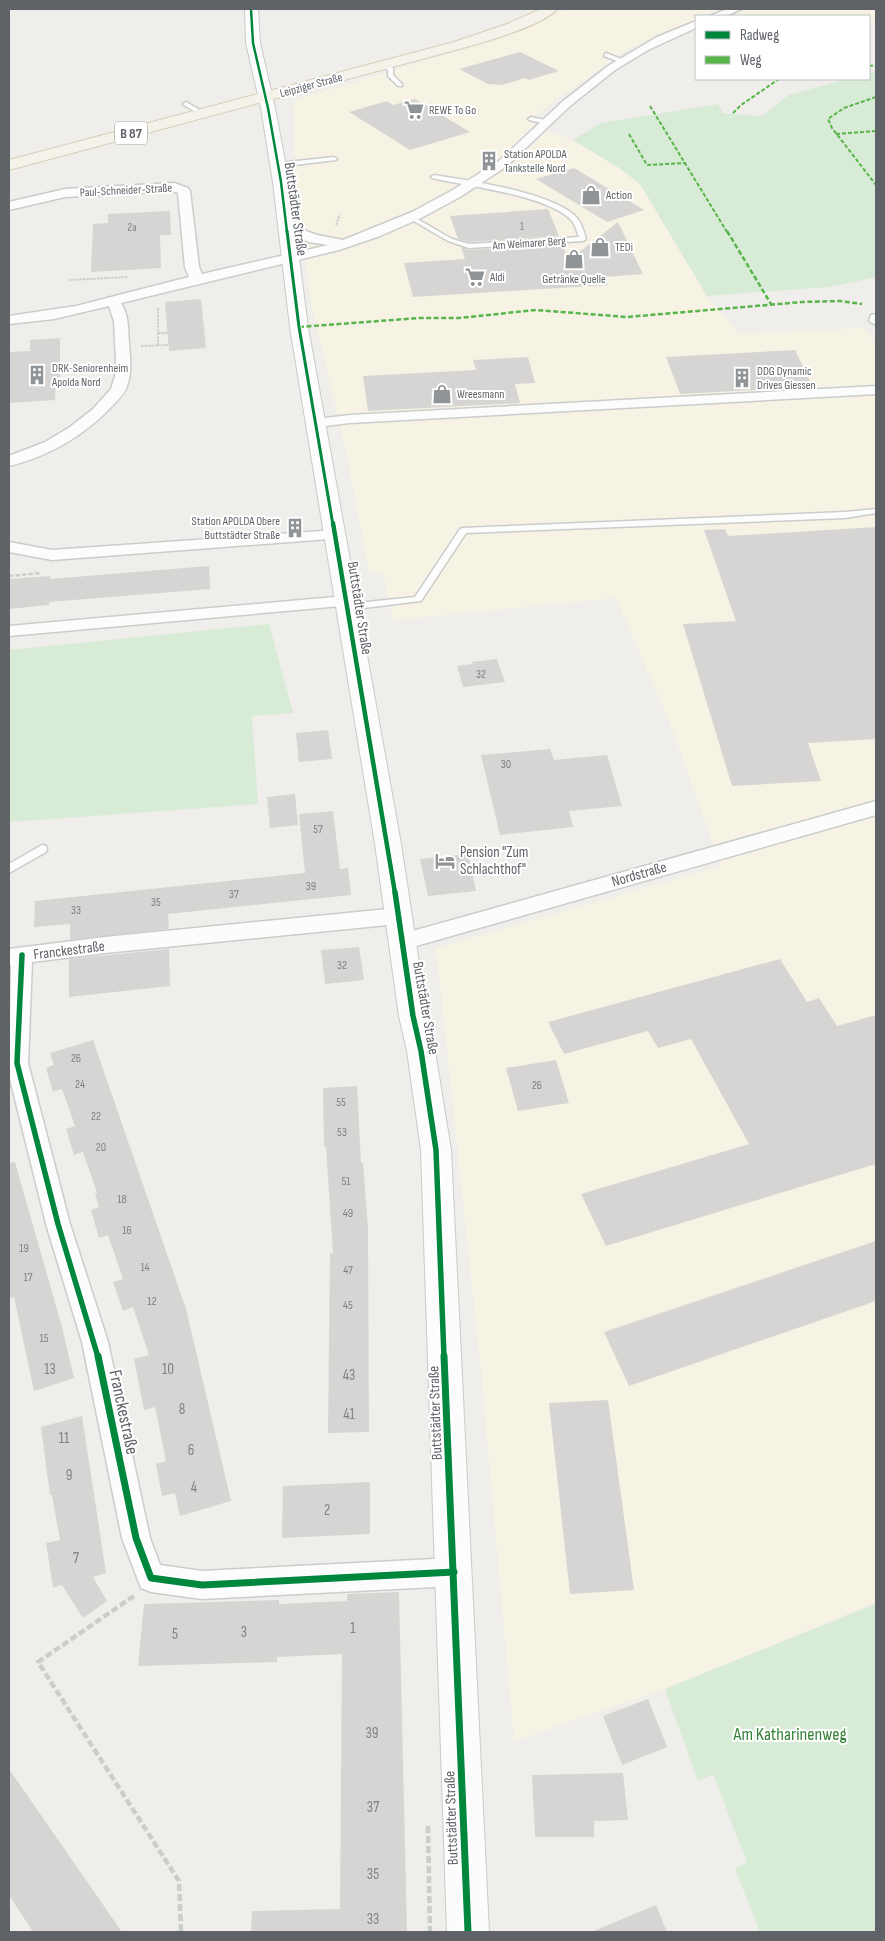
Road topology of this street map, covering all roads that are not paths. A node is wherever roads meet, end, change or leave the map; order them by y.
1 (251, 9) edge
2 (550, 9) edge
3 (737, 9) edge
4 (722, 15) edge
5 (695, 24) edge
6 (606, 55) dead end
7 (622, 61) junction
8 (386, 66) junction
9 (400, 85) dead end
10 (266, 97) junction
11 (186, 104) dead end
12 (203, 114) junction
13 (531, 119) dead end
14 (547, 122) junction
15 (334, 159) dead end
16 (9, 165) edge
17 (278, 165) junction
18 (434, 177) dead end
19 (471, 185) junction
20 (9, 206) edge
21 (410, 217) junction
22 (287, 228) junction
23 (348, 242) junction
24 (290, 258) junction
25 (197, 279) junction
26 (112, 300) junction
27 (9, 320) edge
28 (876, 390) edge
29 (316, 423) junction
30 (9, 461) edge
31 (876, 510) edge
32 (336, 535) junction
33 (9, 547) edge
34 (346, 604) junction
35 (9, 631) edge
36 (876, 808) edge
37 (42, 849) dead end
38 (9, 869) edge
39 (400, 929) junction
40 (15, 956) edge
41 (454, 1572) junction
42 (468, 1932) edge

1 - 10 street, Buttstädter Straße
2 - 8 main road, Leipziger Straße / B 87
3 - 4 street
5 - 7 street
6 - 7 lane
7 - 14 street
8 - 9 lane
8 - 10 main road, Leipziger Straße / B 87
10 - 12 main road, Leipziger Straße / B 87
10 - 17 street, Buttstädter Straße
11 - 12 lane
12 - 16 main road, Leipziger Straße / B 87
13 - 14 lane
14 - 19 street
15 - 17 lane
17 - 22 street, Buttstädter Straße
18 - 19 lane
19 - 21 street
19 - 21 lane, Am Weimarer Berg
20 - 25 street, Paul-Schneider-Straße
21 - 23 street
22 - 23 street
22 - 24 street, Buttstädter Straße
23 - 24 street
24 - 25 street
24 - 29 street, Buttstädter Straße
25 - 26 street
26 - 27 street
26 - 30 street
28 - 29 street
29 - 32 street, Buttstädter Straße
31 - 34 lane
32 - 33 street
32 - 34 street, Buttstädter Straße
34 - 35 street, Buttstädter Straße
34 - 39 street, Buttstädter Straße
36 - 39 street, Nordstraße
37 - 38 lane
39 - 40 street, Franckestraße
39 - 41 street, Buttstädter Straße
40 - 41 street, Franckestraße
41 - 42 street, Buttstädter Straße

